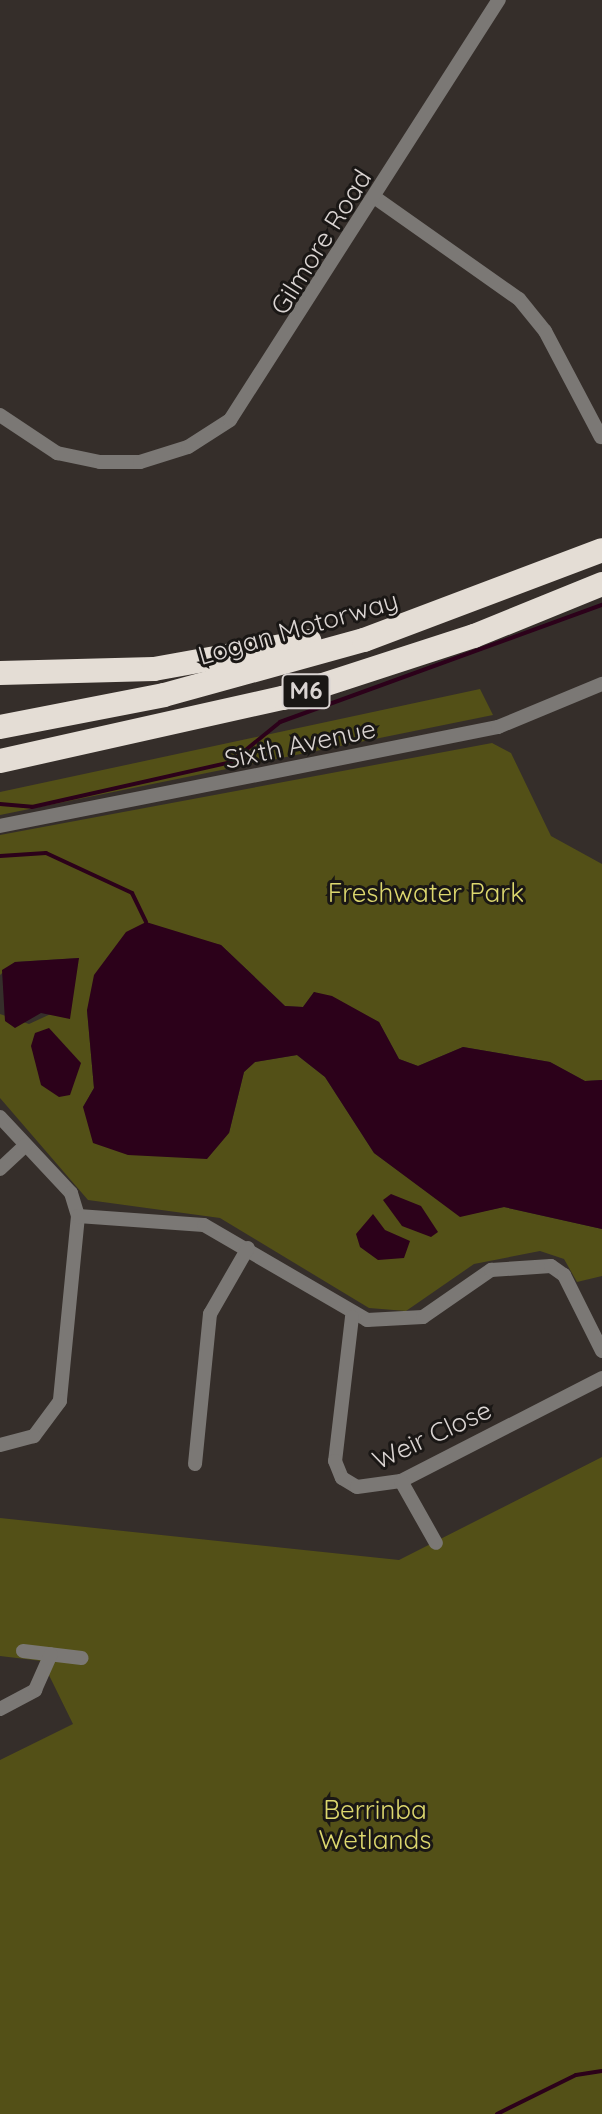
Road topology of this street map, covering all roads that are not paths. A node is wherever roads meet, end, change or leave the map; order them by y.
1 (499, 0) edge
2 (377, 199) junction
3 (0, 415) edge
4 (601, 437) edge
5 (602, 550) edge
6 (531, 579) junction
7 (602, 584) edge
8 (0, 673) edge
9 (602, 684) edge
10 (0, 727) edge
11 (0, 761) edge
12 (0, 826) edge
13 (0, 1117) edge
14 (26, 1145) junction
15 (0, 1169) edge
16 (78, 1216) junction
17 (248, 1248) junction
18 (352, 1317) junction
19 (602, 1351) edge
20 (602, 1378) edge
21 (0, 1445) edge
22 (195, 1464) dead end
23 (401, 1481) junction
24 (436, 1543) dead end
25 (23, 1651) dead end
26 (51, 1654) junction
27 (82, 1658) dead end
28 (0, 1709) edge

1 - 2 street, Gilmore Road
2 - 3 street, Gilmore Road
2 - 4 street
5 - 6 highway, Logan Motorway / M6
6 - 8 highway
6 - 10 highway, Logan Motorway / M6
7 - 11 highway, M6
9 - 12 street, Sixth Avenue
13 - 14 street
14 - 15 street
14 - 16 street
16 - 17 street
16 - 21 street
17 - 18 street
17 - 22 street
18 - 19 street
18 - 23 street, Weir Close
20 - 23 street, Weir Close
23 - 24 street
25 - 26 street
26 - 27 street
26 - 28 street

